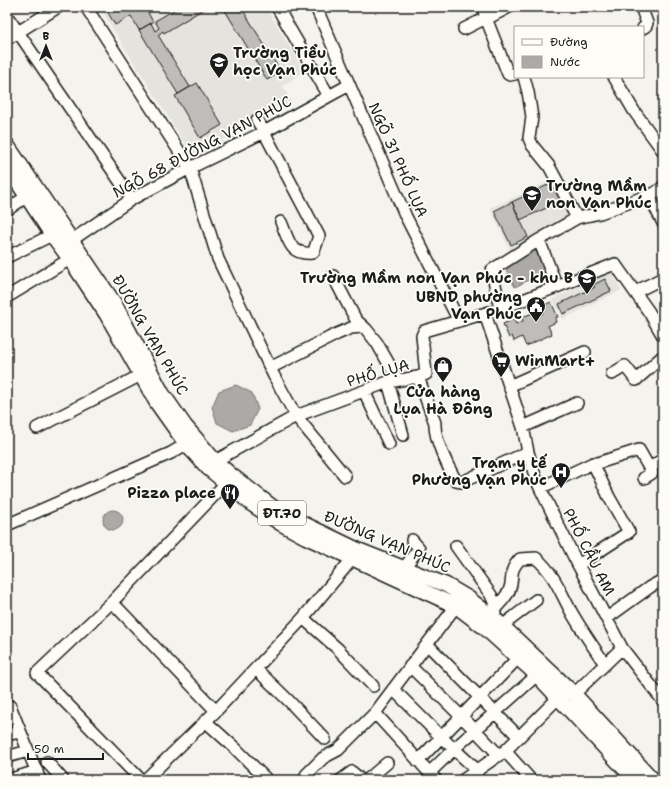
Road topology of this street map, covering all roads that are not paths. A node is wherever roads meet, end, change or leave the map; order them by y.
1 (58, 7) edge
2 (86, 7) edge
3 (276, 7) edge
4 (316, 7) edge
5 (483, 7) edge
6 (509, 7) edge
7 (641, 7) edge
8 (7, 16) edge
9 (486, 19) junction
10 (644, 28) edge
11 (464, 29) dead end
12 (18, 32) junction
13 (7, 39) edge
14 (514, 74) edge
15 (524, 78) edge
16 (615, 78) edge
17 (350, 85) junction
18 (329, 96) junction
19 (257, 120) dead end
20 (264, 132) junction
21 (9, 150) edge
22 (663, 151) edge
23 (7, 166) edge
24 (190, 168) junction
25 (663, 187) edge
26 (649, 195) junction
27 (27, 196) junction
28 (132, 199) junction
29 (7, 210) edge
30 (577, 218) junction
31 (281, 222) dead end
32 (663, 223) edge
33 (52, 235) junction
34 (72, 240) junction
35 (539, 240) junction
36 (7, 257) edge
37 (70, 258) junction
38 (333, 276) dead end
39 (663, 278) edge
40 (557, 287) junction
41 (635, 292) junction
42 (7, 297) edge
43 (500, 309) junction
44 (485, 314) junction
45 (459, 321) junction
46 (362, 327) junction
47 (663, 336) edge
48 (585, 352) dead end
49 (663, 356) edge
50 (270, 368) junction
51 (146, 373) junction
52 (612, 374) dead end
53 (418, 377) junction
54 (393, 381) junction
55 (509, 386) junction
56 (364, 391) junction
57 (577, 403) dead end
58 (296, 416) junction
59 (523, 427) junction
60 (37, 428) dead end
61 (403, 435) dead end
62 (186, 444) junction
63 (389, 444) dead end
64 (528, 452) junction
65 (663, 459) edge
66 (215, 461) junction
67 (593, 463) junction
68 (345, 476) dead end
69 (226, 484) junction
70 (540, 488) junction
71 (7, 525) edge
72 (412, 540) dead end
73 (456, 546) dead end
74 (356, 554) junction
75 (578, 565) junction
76 (404, 568) junction
77 (663, 580) edge
78 (536, 600) dead end
79 (112, 602) junction
80 (456, 606) junction
81 (303, 618) junction
82 (498, 618) junction
83 (607, 618) junction
84 (427, 644) junction
85 (622, 648) junction
86 (522, 653) junction
87 (605, 664) junction
88 (410, 666) junction
89 (256, 669) junction
90 (537, 675) junction
91 (373, 686) dead end
92 (393, 688) junction
93 (574, 694) junction
94 (479, 697) junction
95 (559, 697) junction
96 (663, 701) edge
97 (10, 706) dead end
98 (216, 711) junction
99 (375, 713) junction
100 (494, 713) junction
101 (461, 716) junction
102 (206, 721) junction
103 (475, 730) junction
104 (19, 732) junction
105 (7, 736) edge
106 (441, 737) junction
107 (519, 737) junction
108 (325, 739) dead end
109 (455, 748) junction
110 (28, 751) junction
111 (502, 753) junction
112 (7, 757) edge
113 (418, 760) junction
114 (47, 762) dead end
115 (386, 763) dead end
116 (478, 771) junction
117 (38, 776) edge
118 (432, 777) edge
119 (305, 778) edge
120 (266, 779) dead end
121 (631, 779) edge
122 (8, 780) edge
123 (63, 780) edge
124 (141, 780) edge
125 (144, 780) edge
126 (341, 780) edge
127 (361, 780) edge
128 (367, 780) edge
129 (463, 780) edge
130 (531, 780) edge
131 (653, 780) edge

1 - 12 street
2 - 24 street
3 - 18 street
4 - 17 street, NGÕ 31 PHỐ LỤA
5 - 9 street
6 - 9 street
7 - 10 street
8 - 12 street
9 - 11 street
9 - 14 street
12 - 13 street
12 - 28 street
15 - 30 street
16 - 22 street
17 - 18 street, NGÕ 68 ĐƯỜNG VẠN PHÚC
17 - 45 street, NGÕ 31 PHỐ LỤA
18 - 20 street, NGÕ 68 ĐƯỜNG VẠN PHÚC
19 - 20 street
20 - 24 street, NGÕ 68 ĐƯỜNG VẠN PHÚC
20 - 31 street
21 - 34 main road, ĐƯỜNG VẠN PHÚC / ĐT.70
23 - 27 main road, ĐƯỜNG VẠN PHÚC / ĐT.70
24 - 28 street, NGÕ 68 ĐƯỜNG VẠN PHÚC
24 - 50 street
25 - 26 street
26 - 30 street
26 - 32 street
27 - 29 street
27 - 33 main road, ĐƯỜNG VẠN PHÚC / ĐT.70
28 - 34 street, NGÕ 68 ĐƯỜNG VẠN PHÚC
30 - 35 street
33 - 36 street
33 - 37 main road, ĐƯỜNG VẠN PHÚC / ĐT.70
34 - 51 main road, ĐƯỜNG VẠN PHÚC / ĐT.70
35 - 40 street
35 - 43 street
37 - 42 street
37 - 51 main road, ĐƯỜNG VẠN PHÚC / ĐT.70
38 - 46 street
39 - 41 street
40 - 41 street, PHỐ LỤA
40 - 43 street, PHỐ LỤA
41 - 47 street
43 - 44 street, PHỐ LỤA
44 - 45 street, PHỐ LỤA
44 - 55 street, PHỐ CẦU AM
45 - 53 street, PHỐ LỤA
46 - 50 street
46 - 54 street
48 - 55 street
49 - 52 street
50 - 58 street
51 - 60 street
51 - 62 main road, ĐƯỜNG VẠN PHÚC / ĐT.70
51 - 66 main road, ĐƯỜNG VẠN PHÚC / ĐT.70
53 - 54 street, PHỐ LỤA
53 - 64 street
54 - 56 street, PHỐ LỤA
54 - 61 street
55 - 59 street, PHỐ CẦU AM
56 - 58 street, PHỐ LỤA
56 - 63 street
57 - 59 street
58 - 66 street, PHỐ LỤA
58 - 68 street
59 - 64 street, PHỐ CẦU AM
62 - 69 main road, ĐƯỜNG VẠN PHÚC / ĐT.70
62 - 71 street
64 - 70 street, PHỐ CẦU AM
65 - 67 street
66 - 74 main road, ĐƯỜNG VẠN PHÚC / ĐT.70
67 - 70 street
67 - 75 street
69 - 74 main road, ĐƯỜNG VẠN PHÚC / ĐT.70
69 - 79 street
70 - 75 street, PHỐ CẦU AM
72 - 76 street
73 - 82 street
74 - 76 main road, ĐƯỜNG VẠN PHÚC / ĐT.70
74 - 80 main road, ĐƯỜNG VẠN PHÚC / ĐT.70
74 - 81 street
75 - 83 street, PHỐ CẦU AM
76 - 82 main road, ĐƯỜNG VẠN PHÚC / ĐT.70
77 - 83 street
78 - 82 street
79 - 98 street
79 - 124 street
80 - 84 street
80 - 86 main road, ĐƯỜNG VẠN PHÚC / ĐT.70
81 - 89 street
81 - 91 street
82 - 86 main road, ĐƯỜNG VẠN PHÚC / ĐT.70
82 - 87 street
83 - 85 street, PHỐ CẦU AM
84 - 88 street
84 - 94 street
85 - 87 street
85 - 96 street, PHỐ CẦU AM
86 - 90 main road, ĐƯỜNG VẠN PHÚC / ĐT.70
86 - 93 main road, ĐƯỜNG VẠN PHÚC / ĐT.70
86 - 94 street
87 - 93 street
88 - 92 street
88 - 101 street
89 - 98 street
89 - 108 street
90 - 95 main road, ĐƯỜNG VẠN PHÚC / ĐT.70
90 - 100 street
92 - 99 street
92 - 106 street
93 - 131 main road, ĐƯỜNG VẠN PHÚC / ĐT.70
94 - 100 street
94 - 101 street
95 - 107 street
95 - 121 main road, ĐƯỜNG VẠN PHÚC / ĐT.70
97 - 104 street
98 - 102 street
99 - 113 street
99 - 119 street
100 - 103 street
100 - 107 street
101 - 103 street
101 - 106 street
102 - 120 street
102 - 125 street
103 - 109 street
103 - 111 street
104 - 105 street
104 - 110 street
106 - 109 street
106 - 113 street
107 - 111 street
109 - 116 street
109 - 118 street
110 - 112 street
110 - 117 street
111 - 116 street
111 - 130 street
113 - 118 street
114 - 123 street
115 - 128 street
116 - 129 street
117 - 122 street
126 - 127 street

